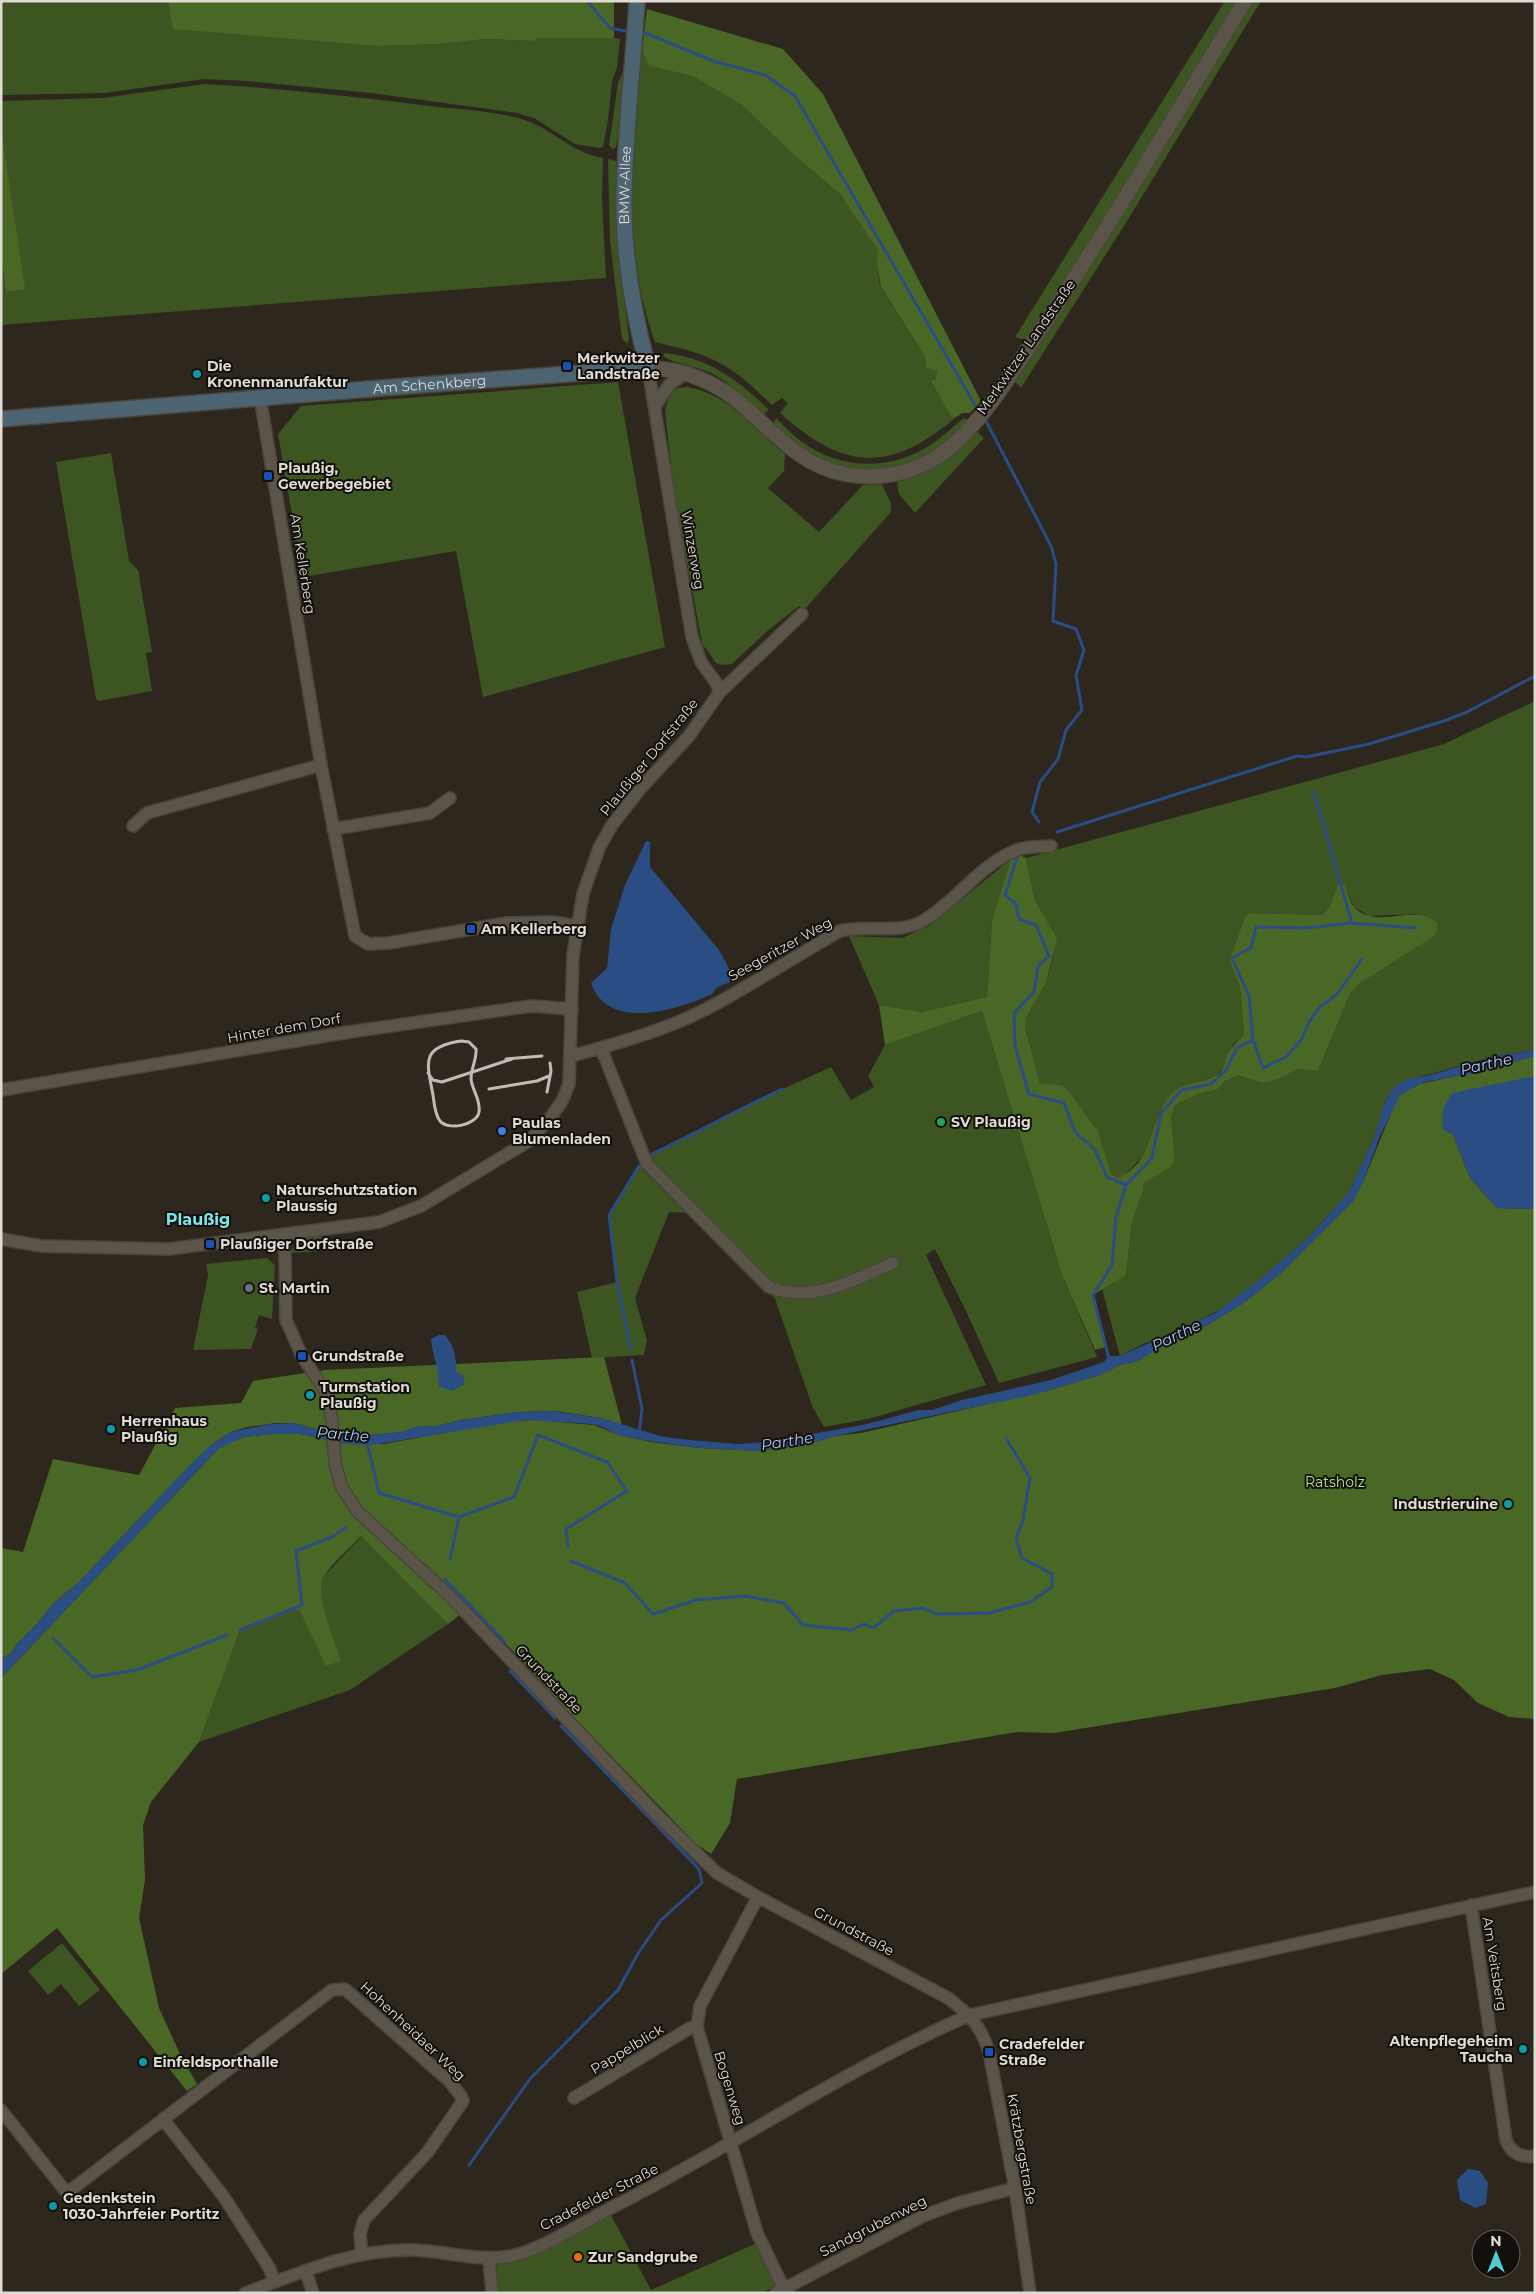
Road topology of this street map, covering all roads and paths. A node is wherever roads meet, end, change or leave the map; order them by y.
1 (637, 1) edge
2 (1245, 1) edge
3 (648, 368) junction
4 (686, 373) junction
5 (260, 397) junction
6 (654, 406) junction
7 (1, 419) edge
8 (802, 614) dead end
9 (719, 694) junction
10 (321, 765) junction
11 (450, 798) dead end
12 (132, 826) dead end
13 (333, 829) junction
14 (1051, 846) dead end
15 (576, 926) junction
16 (572, 1009) junction
17 (601, 1048) junction
18 (571, 1056) junction
19 (1, 1090) edge
20 (282, 1236) junction
21 (1, 1239) edge
22 (894, 1263) dead end
23 (1535, 1892) edge
24 (758, 1897) junction
25 (1471, 1905) junction
26 (1435, 1912) joint
27 (970, 2015) junction
28 (697, 2027) junction
29 (574, 2098) dead end
30 (1, 2110) edge
31 (163, 2119) junction
32 (730, 2142) junction
33 (1535, 2156) edge
34 (1015, 2188) junction
35 (362, 2255) junction
36 (489, 2259) junction
37 (306, 2272) junction
38 (274, 2282) junction
39 (782, 2292) edge
40 (245, 2293) edge
41 (313, 2293) edge
42 (492, 2293) edge
43 (1030, 2293) edge

1 - 3 main road, BMW-Allee
2 - 4 street, Merkwitzer Landstraße
3 - 4 street, Merkwitzer Landstraße
3 - 5 main road, Am Schenkberg
3 - 6 street, Winzerweg
4 - 6 street
5 - 7 main road, Am Schenkberg
5 - 10 street, Am Kellerberg
6 - 9 street, Winzerweg
8 - 9 street, Plaußiger Dorfstraße
9 - 15 street, Plaußiger Dorfstraße
10 - 12 street
10 - 13 street, Am Kellerberg
11 - 13 street
13 - 15 street, Am Kellerberg
14 - 17 street, Seegeritzer Weg
15 - 16 street, Plaußiger Dorfstraße
16 - 18 street, Plaußiger Dorfstraße
16 - 19 street, Hinter dem Dorf
17 - 18 street, Seegeritzer Weg
17 - 22 street
18 - 20 street, Plaußiger Dorfstraße
20 - 21 street, Plaußiger Dorfstraße
20 - 24 street, Grundstraße
23 - 25 street, Am Veitsberg
24 - 27 street, Grundstraße
24 - 28 street, Bogenweg
25 - 26 street, Am Veitsberg
25 - 33 street, Am Veitsberg
26 - 27 street, Cradefelder Straße
27 - 32 street, Cradefelder Straße
27 - 34 street, Krätzbergstraße
28 - 29 street, Pappelblick
28 - 32 street, Bogenweg
30 - 31 street, Hohenheidaer Weg
31 - 35 street, Hohenheidaer Weg
31 - 38 street
32 - 36 street, Cradefelder Straße
32 - 39 street, Bogenweg
34 - 39 street, Sandgrubenweg
34 - 43 street, Krätzbergstraße
35 - 36 street, Cradefelder Straße
35 - 37 street, Cradefelder Straße
36 - 42 street
37 - 38 street, Cradefelder Straße
37 - 41 street
38 - 40 street, Cradefelder Straße

